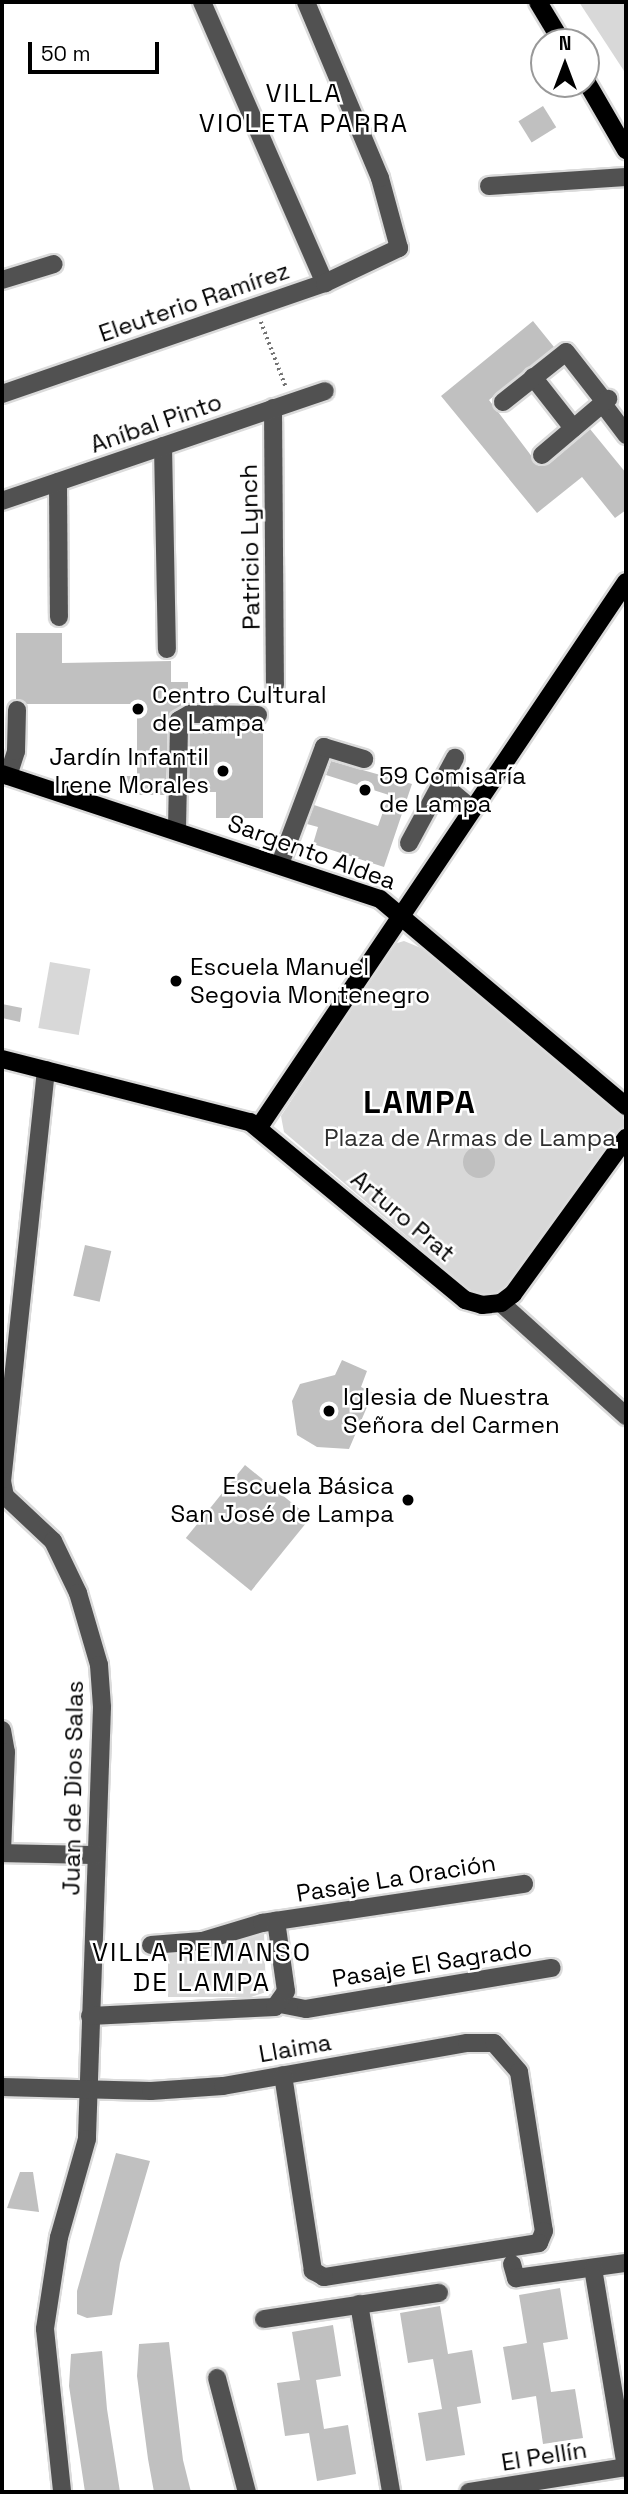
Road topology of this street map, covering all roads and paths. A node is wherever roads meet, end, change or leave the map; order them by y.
1 (202, 2) edge
2 (306, 2) edge
3 (538, 2) edge
4 (554, 28) edge
5 (596, 98) edge
6 (626, 150) edge
7 (626, 177) edge
8 (489, 186) dead end
9 (54, 264) dead end
10 (2, 279) edge
11 (325, 283) junction
12 (255, 307) junction
13 (533, 377) junction
14 (325, 391) dead end
15 (2, 394) edge
16 (292, 402) junction
17 (503, 402) dead end
18 (605, 402) junction
19 (273, 408) junction
20 (573, 428) junction
21 (626, 435) edge
22 (163, 446) junction
23 (542, 454) dead end
24 (58, 482) junction
25 (2, 501) edge
26 (626, 582) edge
27 (59, 617) dead end
28 (167, 649) dead end
29 (275, 685) dead end
30 (17, 710) dead end
31 (258, 715) dead end
32 (455, 758) dead end
33 (364, 759) dead end
34 (5, 775) edge
35 (441, 783) junction
36 (472, 809) junction
37 (177, 829) junction
38 (409, 843) dead end
39 (280, 864) junction
40 (401, 913) junction
41 (2, 1059) edge
42 (46, 1070) junction
43 (626, 1106) edge
44 (259, 1127) junction
45 (626, 1138) edge
46 (501, 1303) junction
47 (626, 1416) edge
48 (2, 1730) edge
49 (2, 1852) edge
50 (96, 1855) junction
51 (524, 1884) dead end
52 (276, 1921) junction
53 (151, 1945) dead end
54 (552, 1968) dead end
55 (280, 2004) junction
56 (90, 2016) junction
57 (283, 2075) junction
58 (2, 2087) edge
59 (88, 2089) junction
60 (626, 2263) edge
61 (512, 2264) dead end
62 (593, 2268) junction
63 (439, 2293) dead end
64 (359, 2304) junction
65 (264, 2319) dead end
66 (217, 2378) dead end
67 (626, 2468) edge
68 (62, 2492) edge
69 (247, 2492) edge
70 (391, 2492) edge
71 (469, 2492) edge

1 - 11 street
2 - 11 street, Eleuterio Ramírez
3 - 4 main road
5 - 6 main road
7 - 8 street
9 - 10 street
11 - 12 street, Eleuterio Ramírez
12 - 15 street, Eleuterio Ramírez
12 - 16 path
13 - 17 street
13 - 18 street
13 - 20 street
14 - 16 street, Aníbal Pinto
16 - 19 street, Aníbal Pinto
18 - 20 street
18 - 21 street
19 - 22 street, Aníbal Pinto
19 - 29 street, Patricio Lynch
20 - 23 street
22 - 24 street, Aníbal Pinto
22 - 28 street
24 - 25 street, Aníbal Pinto
24 - 27 street
26 - 36 main road
30 - 34 street
31 - 37 street
32 - 35 street
33 - 39 street
34 - 37 main road, Sargento Aldea
35 - 36 street
35 - 38 street
36 - 40 main road
37 - 39 main road, Sargento Aldea
39 - 40 main road, Sargento Aldea
40 - 43 main road, Sargento Aldea
40 - 44 main road
41 - 42 main road, Arturo Prat
42 - 44 main road, Arturo Prat
42 - 50 street, Juan de Dios Salas
44 - 46 main road, Arturo Prat
45 - 46 main road
46 - 47 street
48 - 49 street
49 - 50 street
50 - 56 street, Juan de Dios Salas
51 - 52 street, Pasaje La Oración
52 - 53 street, Pasaje La Oración
52 - 55 street
54 - 55 street, Pasaje El Sagrado
55 - 56 street, Pasaje El Sagrado
56 - 59 street, Juan de Dios Salas
57 - 57 street, Llaima
57 - 59 street, Llaima
58 - 59 street, Llaima
59 - 68 street, Juan de Dios Salas
60 - 62 street
61 - 62 street
62 - 67 street
63 - 64 street
64 - 65 street
64 - 70 street
66 - 69 street
67 - 71 street, El Pellín

